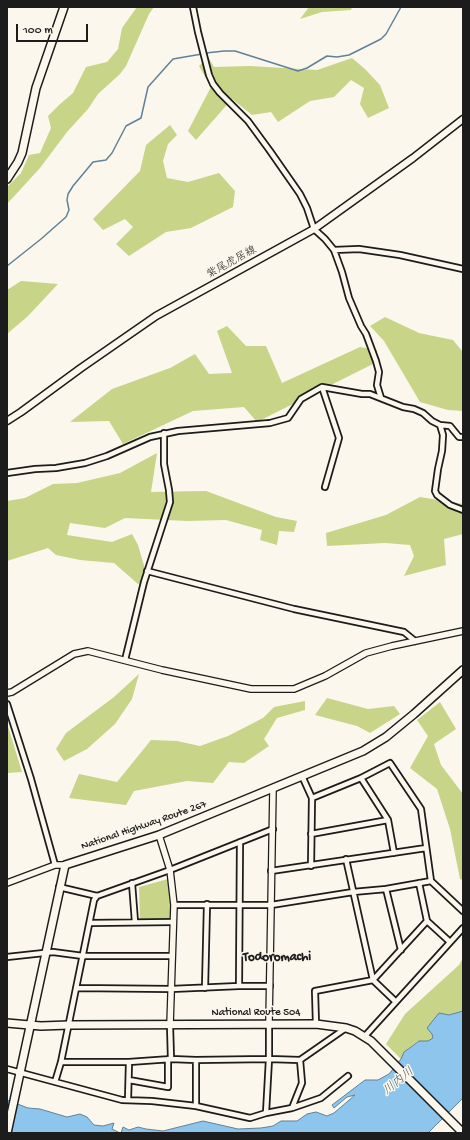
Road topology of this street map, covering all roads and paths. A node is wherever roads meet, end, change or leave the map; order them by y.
1 (64, 7) edge
2 (193, 7) edge
3 (463, 119) edge
4 (7, 179) edge
5 (314, 229) junction
6 (334, 250) junction
7 (463, 269) edge
8 (322, 387) junction
9 (381, 398) junction
10 (7, 421) edge
11 (440, 425) junction
12 (164, 433) junction
13 (463, 437) edge
14 (7, 473) edge
15 (324, 487) dead end
16 (463, 510) edge
17 (147, 571) junction
18 (463, 631) edge
19 (415, 641) junction
20 (125, 660) junction
21 (463, 670) edge
22 (7, 693) edge
23 (7, 704) edge
24 (302, 776) junction
25 (361, 778) junction
26 (273, 789) junction
27 (312, 798) junction
28 (388, 820) junction
29 (272, 829) junction
30 (312, 834) junction
31 (159, 835) junction
32 (240, 842) junction
33 (426, 848) junction
34 (394, 853) junction
35 (346, 859) junction
36 (55, 865) junction
37 (65, 865) junction
38 (311, 866) junction
39 (170, 870) junction
40 (271, 871) junction
41 (431, 880) junction
42 (7, 883) edge
43 (132, 883) junction
44 (419, 883) junction
45 (59, 887) junction
46 (386, 889) junction
47 (353, 892) junction
48 (97, 896) junction
49 (174, 904) junction
50 (207, 904) junction
51 (240, 905) junction
52 (271, 905) junction
53 (463, 911) edge
54 (427, 921) junction
55 (90, 922) junction
56 (135, 922) junction
57 (173, 922) junction
58 (463, 928) edge
59 (450, 942) junction
60 (401, 950) junction
61 (46, 952) junction
62 (83, 956) junction
63 (172, 956) junction
64 (7, 957) edge
65 (372, 980) junction
66 (239, 986) junction
67 (270, 986) junction
68 (76, 988) junction
69 (205, 988) junction
70 (171, 989) junction
71 (396, 1002) junction
72 (7, 1023) edge
73 (269, 1023) junction
74 (316, 1024) junction
75 (30, 1025) junction
76 (69, 1025) junction
77 (170, 1025) junction
78 (346, 1028) junction
79 (365, 1036) junction
80 (170, 1059) junction
81 (269, 1059) junction
82 (196, 1060) junction
83 (300, 1060) junction
84 (61, 1062) junction
85 (129, 1062) junction
86 (7, 1069) edge
87 (20, 1074) junction
88 (348, 1076) dead end
89 (129, 1080) junction
90 (55, 1082) junction
91 (128, 1100) junction
92 (196, 1106) junction
93 (292, 1108) junction
94 (266, 1113) junction
95 (461, 1131) edge
96 (7, 1133) edge

1 - 4 highway
2 - 5 street
3 - 5 main road, 紫尾虎居線
5 - 6 street
5 - 10 main road, 紫尾虎居線
6 - 7 street
6 - 9 street
8 - 9 street
8 - 12 street
8 - 15 street
9 - 11 street
11 - 13 street
11 - 16 street
12 - 14 street
12 - 17 street
17 - 19 street
17 - 20 street
18 - 19 street
19 - 20 street
20 - 22 street
21 - 24 highway, National Highway Route 267
23 - 36 street
24 - 26 highway, National Highway Route 267
24 - 27 street
25 - 27 street
25 - 28 street
25 - 33 street
26 - 29 street
26 - 31 highway, National Highway Route 267
27 - 30 street
28 - 30 street
28 - 34 street
29 - 32 street
29 - 40 street
30 - 38 street
31 - 37 highway, National Highway Route 267
31 - 39 street
32 - 39 street
32 - 51 street
33 - 34 street
33 - 41 street
34 - 35 street
35 - 38 street
35 - 47 street
36 - 37 street
36 - 42 street
37 - 45 highway
38 - 40 street
39 - 43 street
39 - 49 street
40 - 52 street
41 - 44 street
41 - 53 street
43 - 48 street
43 - 56 street
44 - 46 street
44 - 54 street
45 - 48 street
45 - 61 highway
46 - 47 street
46 - 60 street
47 - 52 street
47 - 65 street
48 - 55 street
49 - 50 street
49 - 57 street
50 - 51 street
50 - 69 street
51 - 52 street
51 - 66 street
52 - 67 street
54 - 59 street
54 - 60 street
55 - 56 street
55 - 62 street
56 - 57 street
57 - 63 street
58 - 59 street
59 - 71 street
60 - 65 street
61 - 62 street
61 - 64 street
61 - 75 highway
62 - 63 street
62 - 68 street
63 - 70 street
65 - 71 street
65 - 74 street
66 - 67 street
66 - 69 street
67 - 73 street
68 - 70 street
68 - 76 street
69 - 70 street
70 - 77 street
71 - 79 street
72 - 75 highway, National Route 504
73 - 74 highway, National Route 504
73 - 77 highway, National Route 504
73 - 81 street
74 - 78 highway, National Route 504
75 - 76 highway, National Route 504
75 - 87 highway
76 - 77 highway, National Route 504
76 - 84 street
77 - 80 street
78 - 79 highway, National Route 504
78 - 83 street
79 - 95 highway, National Route 504
80 - 82 street
80 - 85 street
80 - 89 street
81 - 82 street
81 - 83 street
81 - 94 street
82 - 92 street
83 - 93 street
84 - 85 street
84 - 90 street
85 - 89 street
86 - 87 street
87 - 90 street
87 - 96 highway
88 - 93 street
89 - 91 street
90 - 91 street
91 - 92 street
92 - 94 street
93 - 94 street

